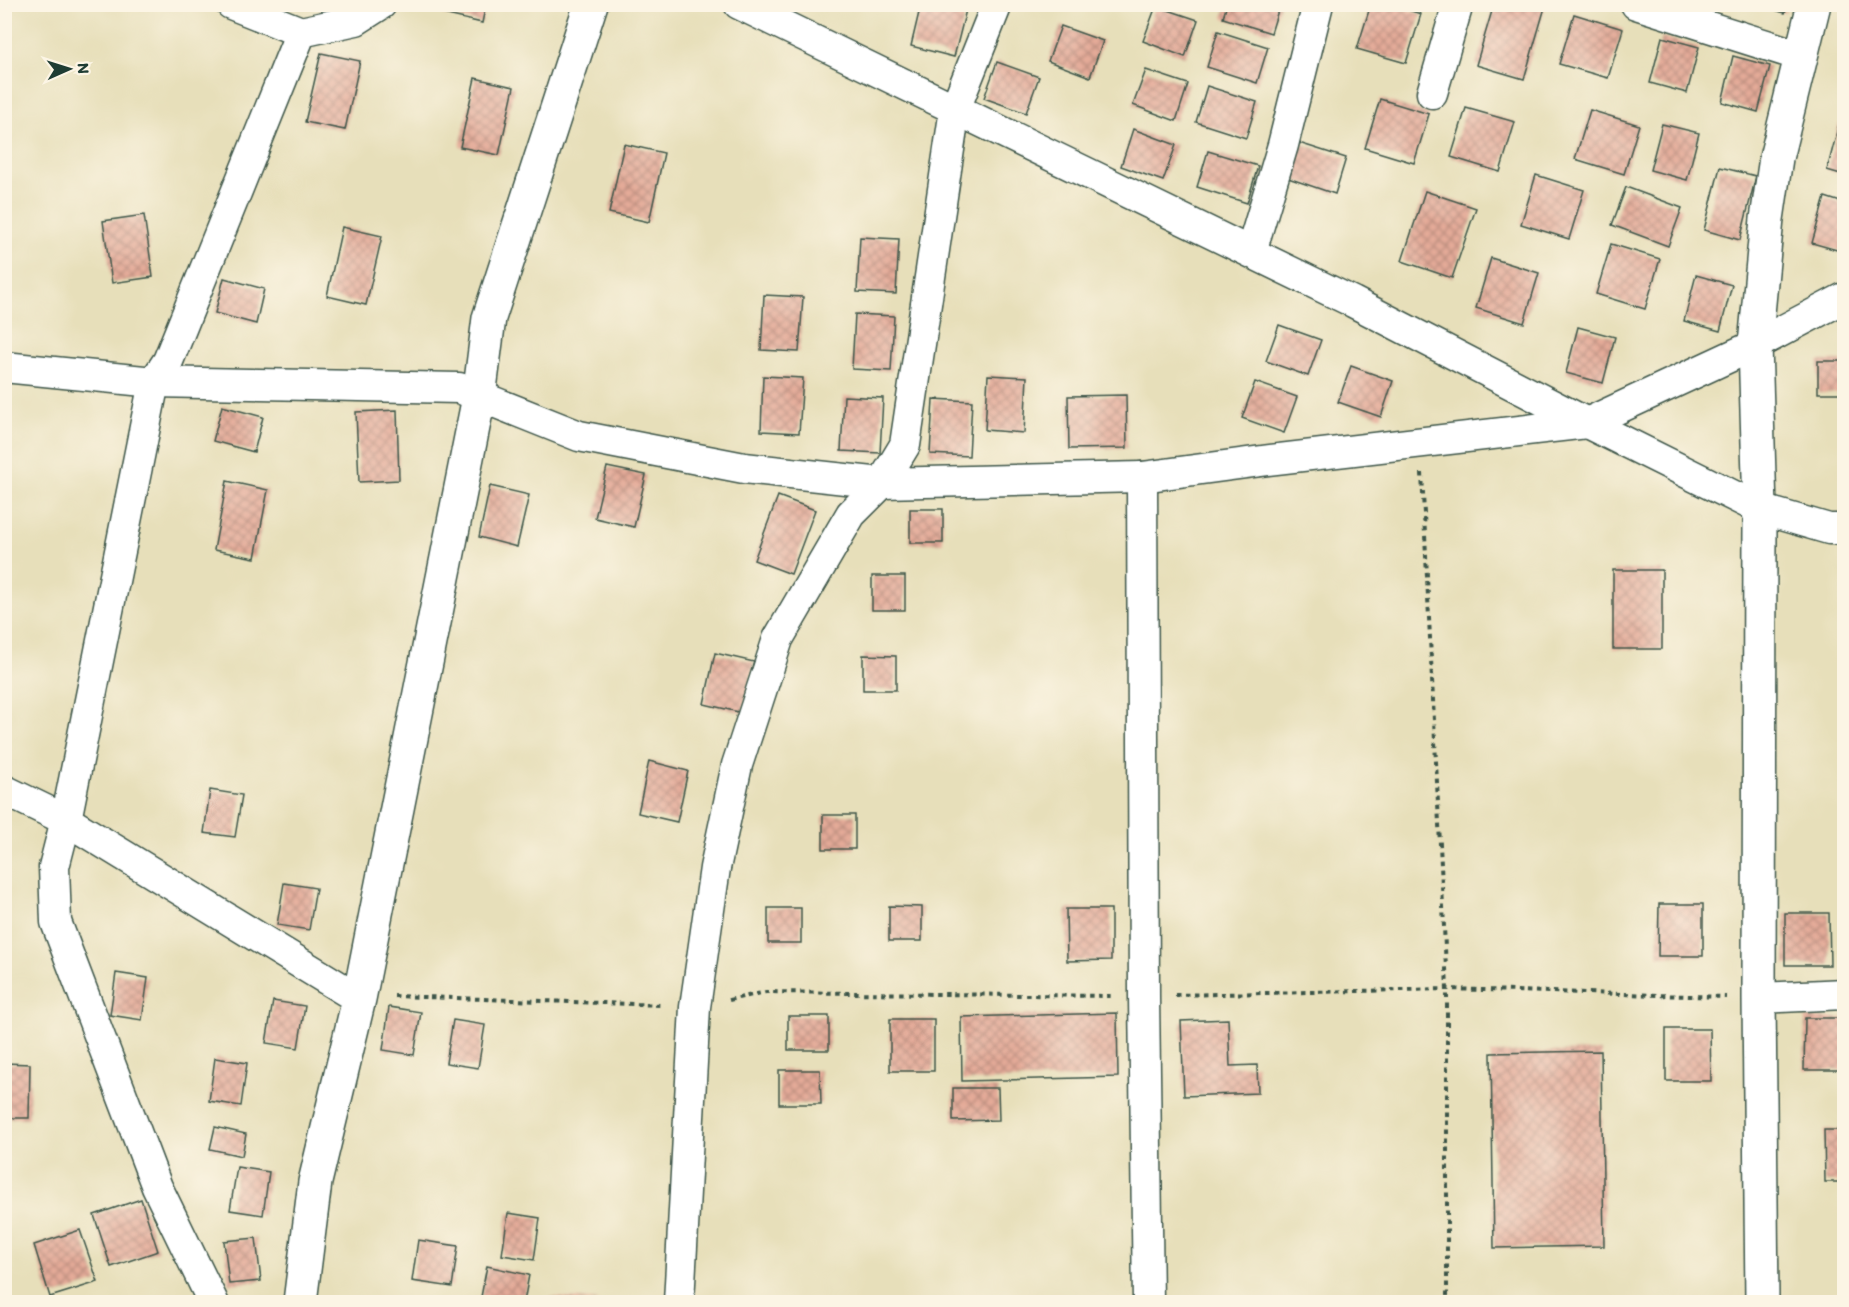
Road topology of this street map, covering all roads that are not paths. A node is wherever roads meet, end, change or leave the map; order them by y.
1 (231, 4) edge
2 (381, 4) edge
3 (591, 4) edge
4 (739, 4) edge
5 (997, 4) edge
6 (1318, 4) edge
7 (1458, 4) edge
8 (1636, 4) edge
9 (1814, 4) edge
10 (301, 32) junction
11 (1801, 56) junction
12 (1432, 93) dead end
13 (955, 109) junction
14 (1251, 252) junction
15 (1845, 298) edge
16 (1755, 345) junction
17 (4, 367) edge
18 (154, 382) junction
19 (479, 397) junction
20 (1587, 423) junction
21 (1142, 477) junction
22 (882, 483) junction
23 (1760, 509) junction
24 (1845, 529) edge
25 (4, 790) edge
26 (66, 820) junction
27 (1845, 994) edge
28 (1759, 998) junction
29 (359, 999) junction
30 (213, 1302) edge
31 (300, 1302) edge
32 (679, 1302) edge
33 (1148, 1302) edge
34 (1762, 1302) edge

1 - 10 street
2 - 10 street
3 - 19 street
4 - 13 street
5 - 13 street
6 - 14 street
7 - 12 street
8 - 11 street
9 - 11 street
10 - 18 street
11 - 16 street
13 - 14 street
13 - 22 street
14 - 20 street
15 - 16 street
16 - 20 street
16 - 23 street
17 - 18 street
18 - 19 street
18 - 26 street
19 - 22 street
19 - 29 street
20 - 21 street
20 - 23 street
21 - 22 street
21 - 33 street
22 - 32 street
23 - 24 street
23 - 28 street
25 - 26 street
26 - 29 street
26 - 30 street
27 - 28 street
28 - 34 street
29 - 31 street

